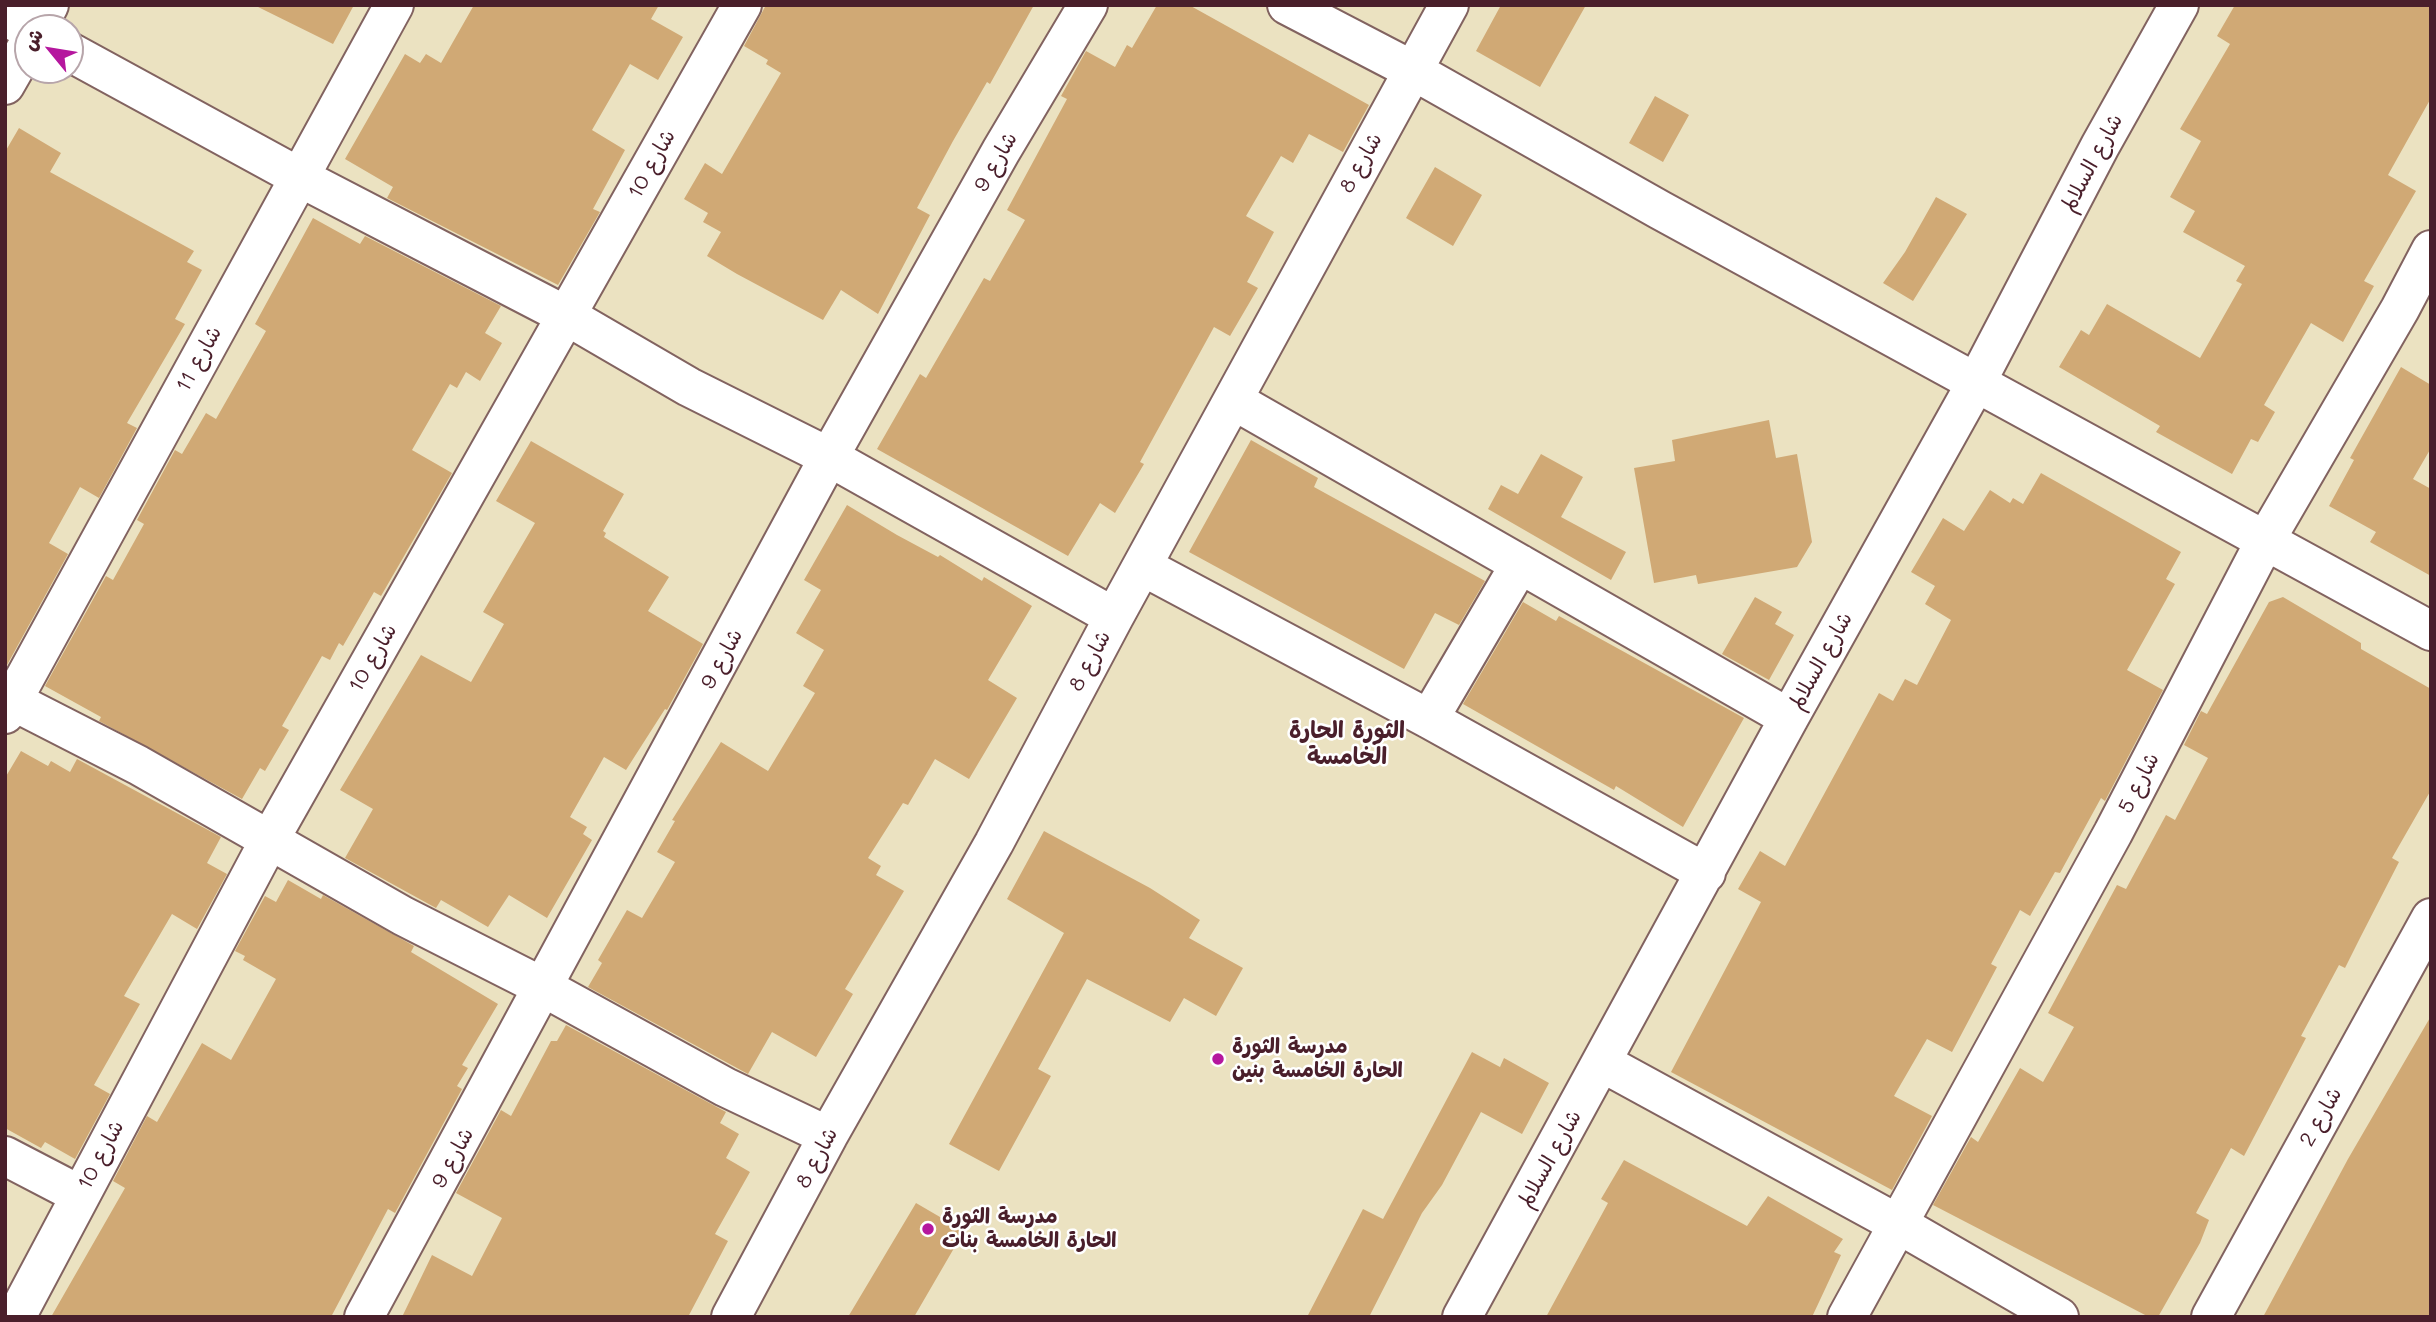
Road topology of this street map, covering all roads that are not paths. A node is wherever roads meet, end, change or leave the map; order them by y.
1 (394, 5) edge
2 (742, 5) edge
3 (1088, 5) edge
4 (1287, 5) edge
5 (1449, 5) edge
6 (2179, 5) edge
7 (84, 60) edge
8 (14, 69) edge
9 (1412, 70) junction
10 (5, 85) edge
11 (299, 177) junction
12 (2431, 250) edge
13 (567, 316) junction
14 (1976, 383) junction
15 (1233, 400) junction
16 (829, 457) junction
17 (2265, 541) junction
18 (1520, 564) junction
19 (1142, 566) junction
20 (1114, 617) junction
21 (2431, 631) edge
22 (8, 704) edge
23 (1788, 718) junction
24 (1429, 719) junction
25 (270, 839) junction
26 (1706, 873) junction
27 (2431, 918) edge
28 (543, 987) junction
29 (1603, 1063) junction
30 (828, 1136) junction
31 (5, 1156) edge
32 (80, 1195) junction
33 (1898, 1224) junction
34 (16, 1317) edge
35 (364, 1317) edge
36 (731, 1317) edge
37 (1462, 1317) edge
38 (1847, 1317) edge
39 (2059, 1317) edge
40 (2211, 1317) edge

1 - 11 street, شارع 11
2 - 13 street, شارع 10
3 - 16 street, شارع 9
4 - 9 street
5 - 9 street, شارع 8
6 - 14 street, شارع السلالم
7 - 11 street
8 - 10 street
9 - 14 street
9 - 15 street, شارع 8
11 - 13 street
11 - 22 street, شارع 11
12 - 17 street, شارع 5
13 - 16 street
13 - 25 street, شارع 10
14 - 17 street
14 - 23 street, شارع السلالم
15 - 18 street
15 - 19 street, شارع 8
16 - 20 street
16 - 28 street, شارع 9
17 - 21 street
17 - 33 street, شارع 5
18 - 23 street
18 - 24 street
19 - 20 street, شارع 8
19 - 24 street
20 - 30 street, شارع 8
22 - 25 street
23 - 26 street, شارع السلالم
24 - 26 street
25 - 28 street
25 - 32 street, شارع 10
26 - 29 street, شارع السلالم
27 - 40 street, شارع 2
28 - 30 street
28 - 35 street, شارع 9
29 - 33 street
29 - 37 street, شارع السلالم
30 - 36 street, شارع 8
31 - 32 street
32 - 34 street, شارع 10
33 - 38 street, شارع 5
33 - 39 street

